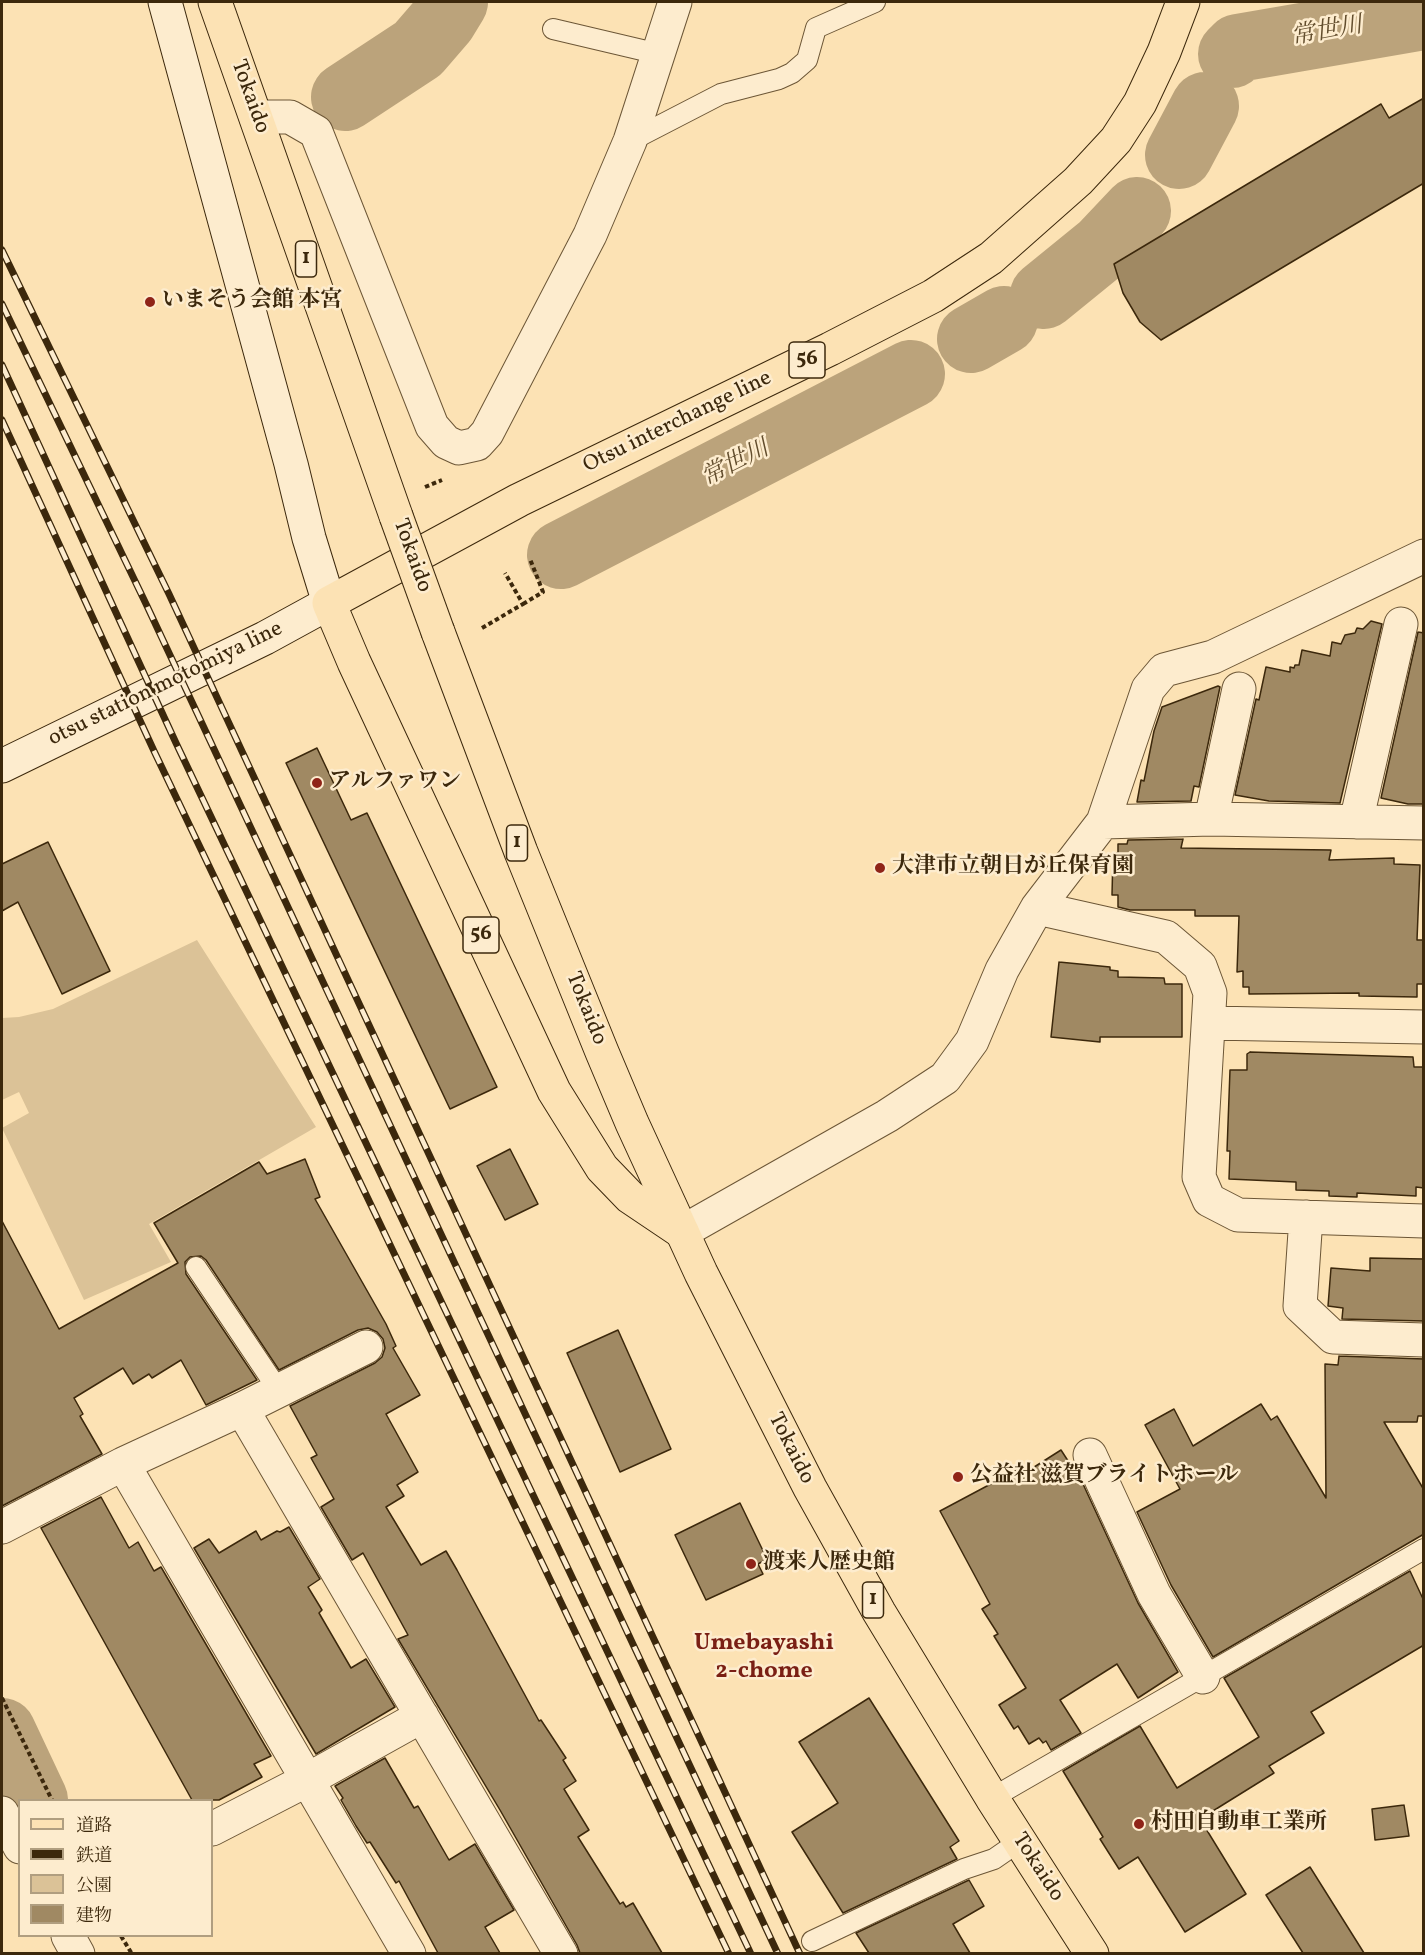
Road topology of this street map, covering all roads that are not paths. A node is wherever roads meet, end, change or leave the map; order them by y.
1 (165, 2) edge
2 (215, 2) edge
3 (675, 2) edge
4 (875, 2) edge
5 (1182, 3) edge
6 (553, 29) dead end
7 (659, 54) junction
8 (256, 117) junction
9 (630, 141) junction
10 (1424, 556) edge
11 (329, 603) junction
12 (1401, 624) dead end
13 (1239, 689) dead end
14 (2, 766) edge
15 (1211, 819) junction
16 (1102, 822) junction
17 (1356, 822) junction
18 (1424, 823) edge
19 (1037, 908) junction
20 (1209, 1023) junction
21 (1424, 1027) edge
22 (1306, 1217) junction
23 (1424, 1221) edge
24 (682, 1232) junction
25 (196, 1267) dead end
26 (1424, 1340) edge
27 (366, 1347) dead end
28 (279, 1390) junction
29 (242, 1409) junction
30 (1090, 1455) dead end
31 (123, 1464) junction
32 (2, 1527) edge
33 (1422, 1553) edge
34 (1203, 1677) junction
35 (422, 1716) junction
36 (307, 1780) junction
37 (992, 1797) junction
38 (2, 1814) edge
39 (213, 1828) edge
40 (1020, 1841) junction
41 (18, 1843) edge
42 (69, 1937) edge
43 (812, 1941) dead end
44 (78, 1953) edge
45 (409, 1953) edge
46 (561, 1953) edge
47 (1092, 1953) edge

1 - 11 street
2 - 8 main road, Tokaido / 1
3 - 7 street
4 - 9 lane
5 - 11 main road, Otsu interchange line / 56
6 - 7 lane
7 - 9 street
8 - 9 street
8 - 24 main road, Tokaido / 1, bridge
10 - 16 street
11 - 14 street, otsu station motomiya line
11 - 24 main road, 56
12 - 17 street
13 - 15 street
15 - 16 street
15 - 17 street
16 - 19 street
17 - 18 street
19 - 20 street
19 - 24 street
20 - 21 street
20 - 22 street
22 - 23 street
22 - 26 street
24 - 37 main road, Tokaido / 1
25 - 28 lane
27 - 28 street
28 - 29 street
29 - 31 street
29 - 35 street
30 - 34 street
31 - 32 street
31 - 36 street
33 - 34 lane
34 - 37 lane
35 - 36 street
35 - 46 street
36 - 39 street
36 - 45 street
37 - 40 main road, Tokaido / 1
38 - 41 street
40 - 43 lane
40 - 47 main road, Tokaido / 1
42 - 44 street

